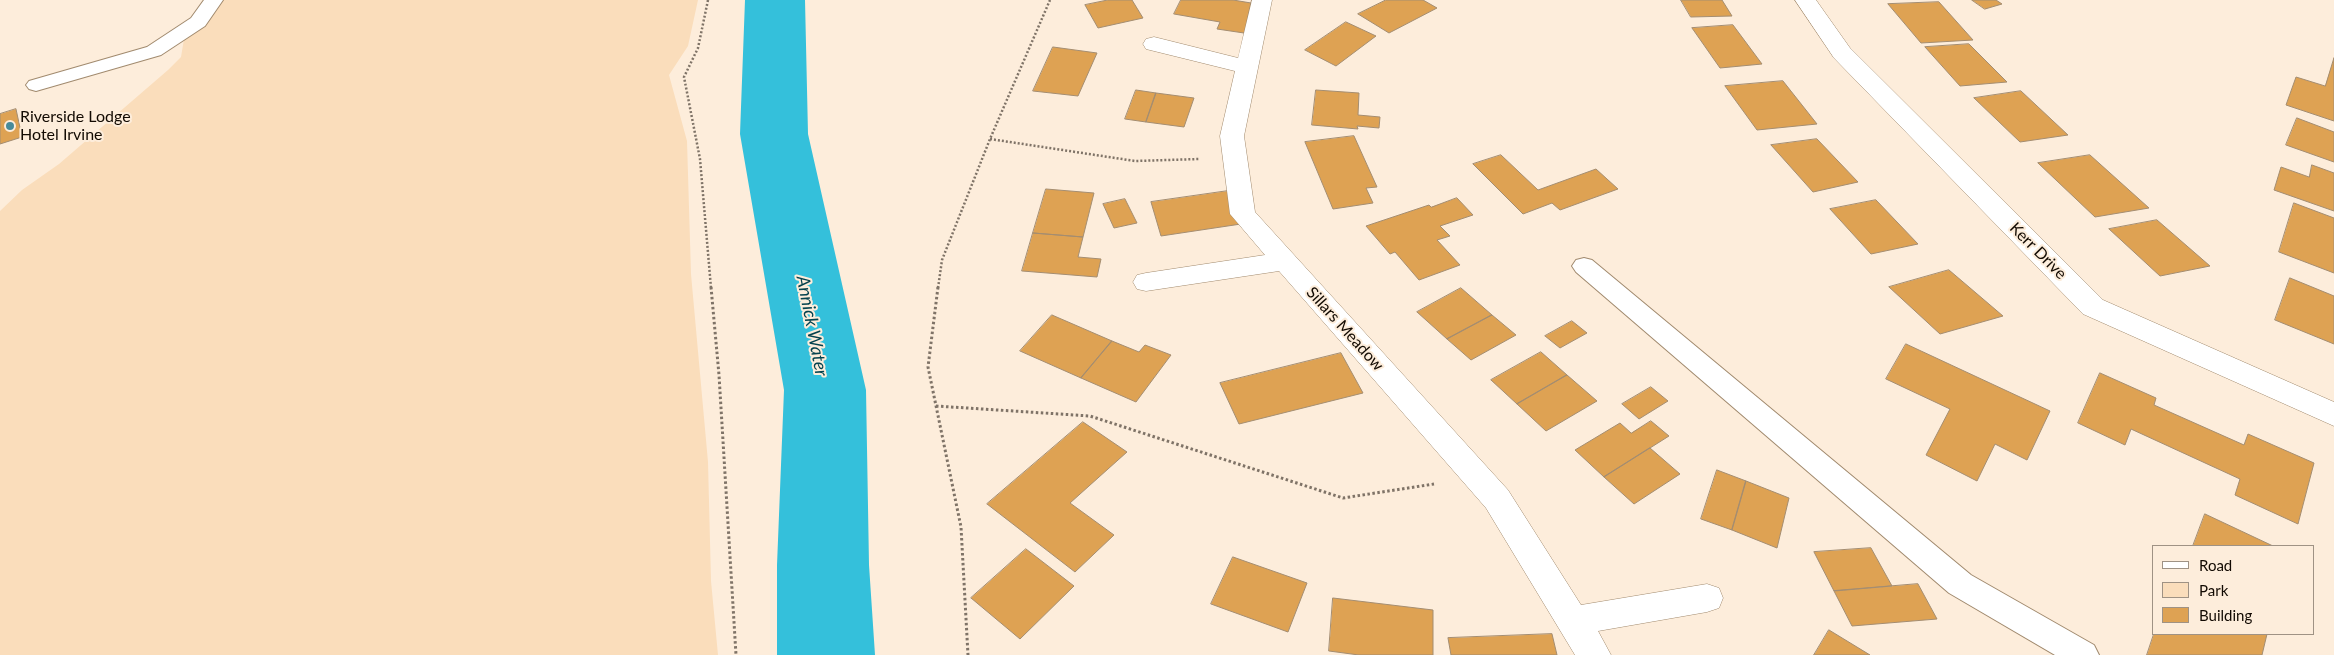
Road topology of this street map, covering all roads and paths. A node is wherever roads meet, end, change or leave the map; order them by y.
1 (214, 0) edge
2 (708, 0) edge
3 (1050, 0) edge
4 (1262, 0) edge
5 (1805, 0) edge
6 (1154, 44) dead end
7 (1247, 67) junction
8 (36, 85) dead end
9 (990, 140) junction
10 (1235, 157) junction
11 (1285, 261) junction
12 (1584, 266) dead end
13 (1146, 282) dead end
14 (936, 406) junction
15 (2334, 415) edge
16 (1478, 478) junction
17 (1707, 598) dead end
18 (1573, 621) junction
19 (736, 655) edge
20 (968, 655) edge
21 (1594, 655) edge
22 (2083, 655) edge

1 - 8 lane
2 - 19 path
3 - 9 path
4 - 7 street, Sillars Meadow
5 - 15 street, Kerr Drive
6 - 7 street
7 - 10 street, Sillars Meadow
9 - 10 path
9 - 14 path
10 - 11 street, Sillars Meadow
11 - 13 street
11 - 16 street, Sillars Meadow
12 - 22 lane
14 - 16 path
14 - 20 path
16 - 18 street, Sillars Meadow
17 - 18 street
18 - 21 street, Sillars Meadow

